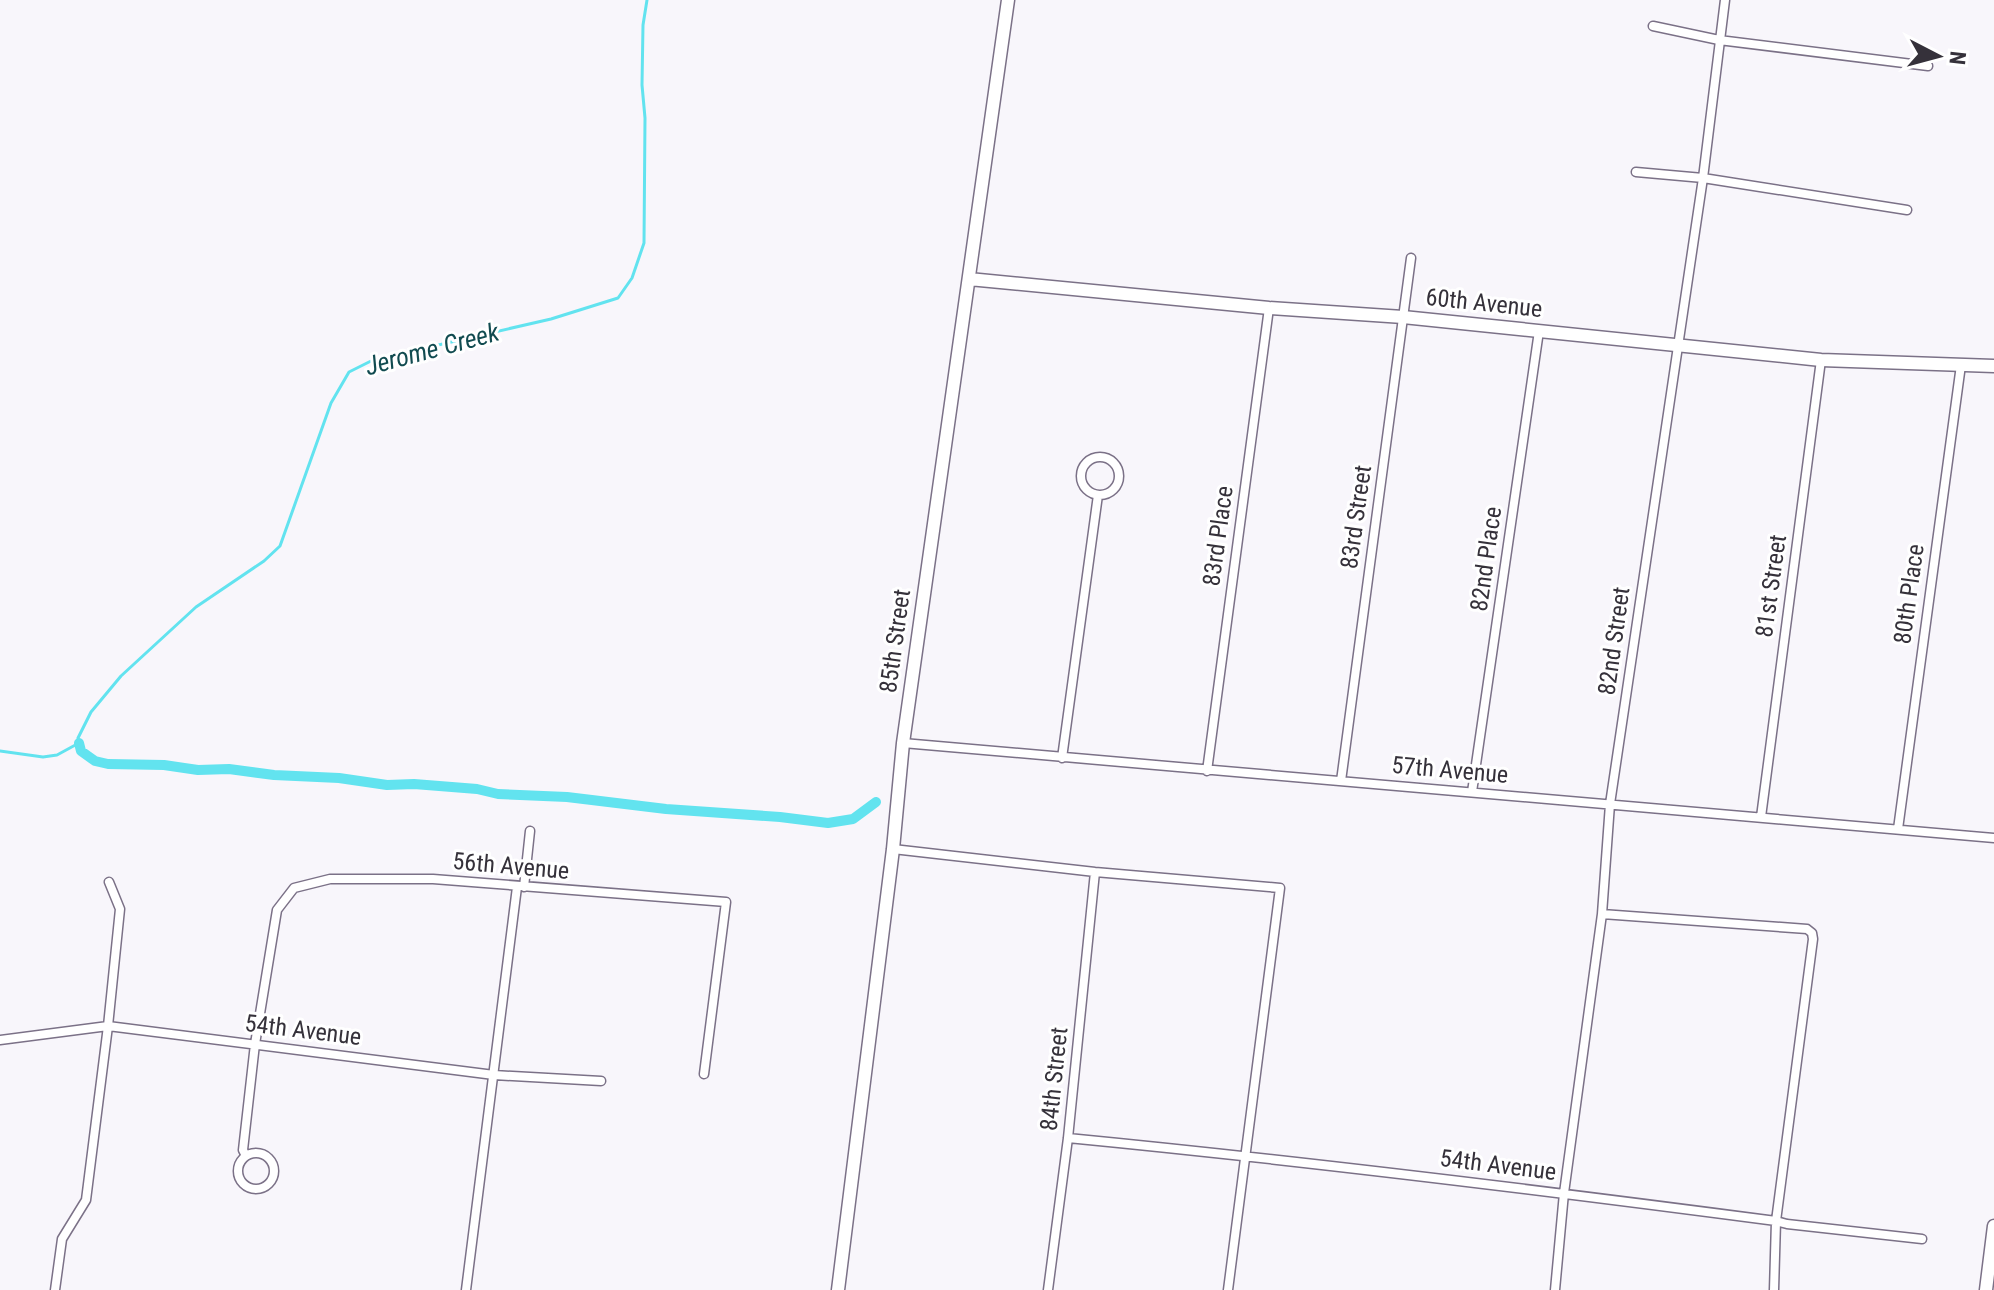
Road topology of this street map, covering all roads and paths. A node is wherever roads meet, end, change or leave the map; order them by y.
1 (1008, 0) edge
2 (1725, 0) edge
3 (1653, 26) dead end
4 (1719, 40) junction
5 (1928, 66) dead end
6 (1636, 172) dead end
7 (1703, 178) junction
8 (1907, 210) dead end
9 (1411, 258) dead end
10 (969, 279) junction
11 (1269, 308) junction
12 (1403, 317) junction
13 (1539, 331) junction
14 (1678, 346) junction
15 (1821, 360) junction
16 (1961, 365) junction
17 (1994, 366) edge
18 (1098, 495) junction
19 (903, 743) junction
20 (1062, 758) junction
21 (1207, 771) junction
22 (1341, 781) junction
23 (1472, 792) junction
24 (1610, 804) junction
25 (1761, 817) junction
26 (1898, 829) junction
27 (530, 831) dead end
28 (1994, 838) edge
29 (893, 849) junction
30 (1095, 872) junction
31 (109, 882) dead end
32 (521, 887) junction
33 (1602, 914) junction
34 (108, 1026) junction
35 (0, 1040) edge
36 (255, 1044) junction
37 (704, 1074) dead end
38 (494, 1075) junction
39 (601, 1081) dead end
40 (1068, 1138) junction
41 (1245, 1155) junction
42 (246, 1156) junction
43 (1564, 1193) junction
44 (1776, 1221) junction
45 (1994, 1226) edge
46 (1922, 1239) dead end
47 (55, 1290) edge
48 (466, 1290) edge
49 (838, 1290) edge
50 (1048, 1290) edge
51 (1228, 1290) edge
52 (1555, 1290) edge
53 (1774, 1290) edge
54 (1986, 1290) edge

1 - 10 street, 85th Street
2 - 4 street, 82nd Street
3 - 4 street
4 - 5 street
4 - 7 street, 82nd Street
6 - 7 street
7 - 8 street
7 - 14 street, 82nd Street
9 - 12 street, 83rd Street
10 - 11 street, 60th Avenue
10 - 19 street, 85th Street
11 - 12 street, 60th Avenue
11 - 21 street, 83rd Place
12 - 13 street, 60th Avenue
12 - 22 street, 83rd Street
13 - 14 street, 60th Avenue
13 - 23 street, 82nd Place
14 - 15 street, 60th Avenue
14 - 24 street, 82nd Street
15 - 16 street, 60th Avenue
15 - 25 street, 81st Street
16 - 17 street, 60th Avenue
16 - 26 street, 80th Place
18 - 18 street
18 - 20 street
19 - 20 street, 57th Avenue
19 - 29 street, 85th Street
20 - 21 street, 57th Avenue
21 - 22 street, 57th Avenue
22 - 23 street, 57th Avenue
23 - 24 street, 57th Avenue
24 - 25 street, 57th Avenue
24 - 33 street, 82nd Street
25 - 26 street, 57th Avenue
26 - 28 street, 57th Avenue
27 - 32 street
29 - 30 street
29 - 49 street, 85th Street
30 - 40 street, 84th Street
30 - 41 street
31 - 34 street
32 - 36 street, 56th Avenue
32 - 37 street, 56th Avenue
32 - 38 street
33 - 43 street, 82nd Street
33 - 44 street
34 - 35 street, 54th Avenue
34 - 36 street, 54th Avenue
34 - 47 street
36 - 38 street, 54th Avenue
36 - 42 street
38 - 39 street, 54th Avenue
38 - 48 street
40 - 41 street, 54th Avenue
40 - 50 street, 84th Street
41 - 43 street, 54th Avenue
41 - 51 street
42 - 42 street
43 - 44 street, 54th Avenue
43 - 52 street, 82nd Street
44 - 46 street, 54th Avenue
44 - 53 street
45 - 54 street

